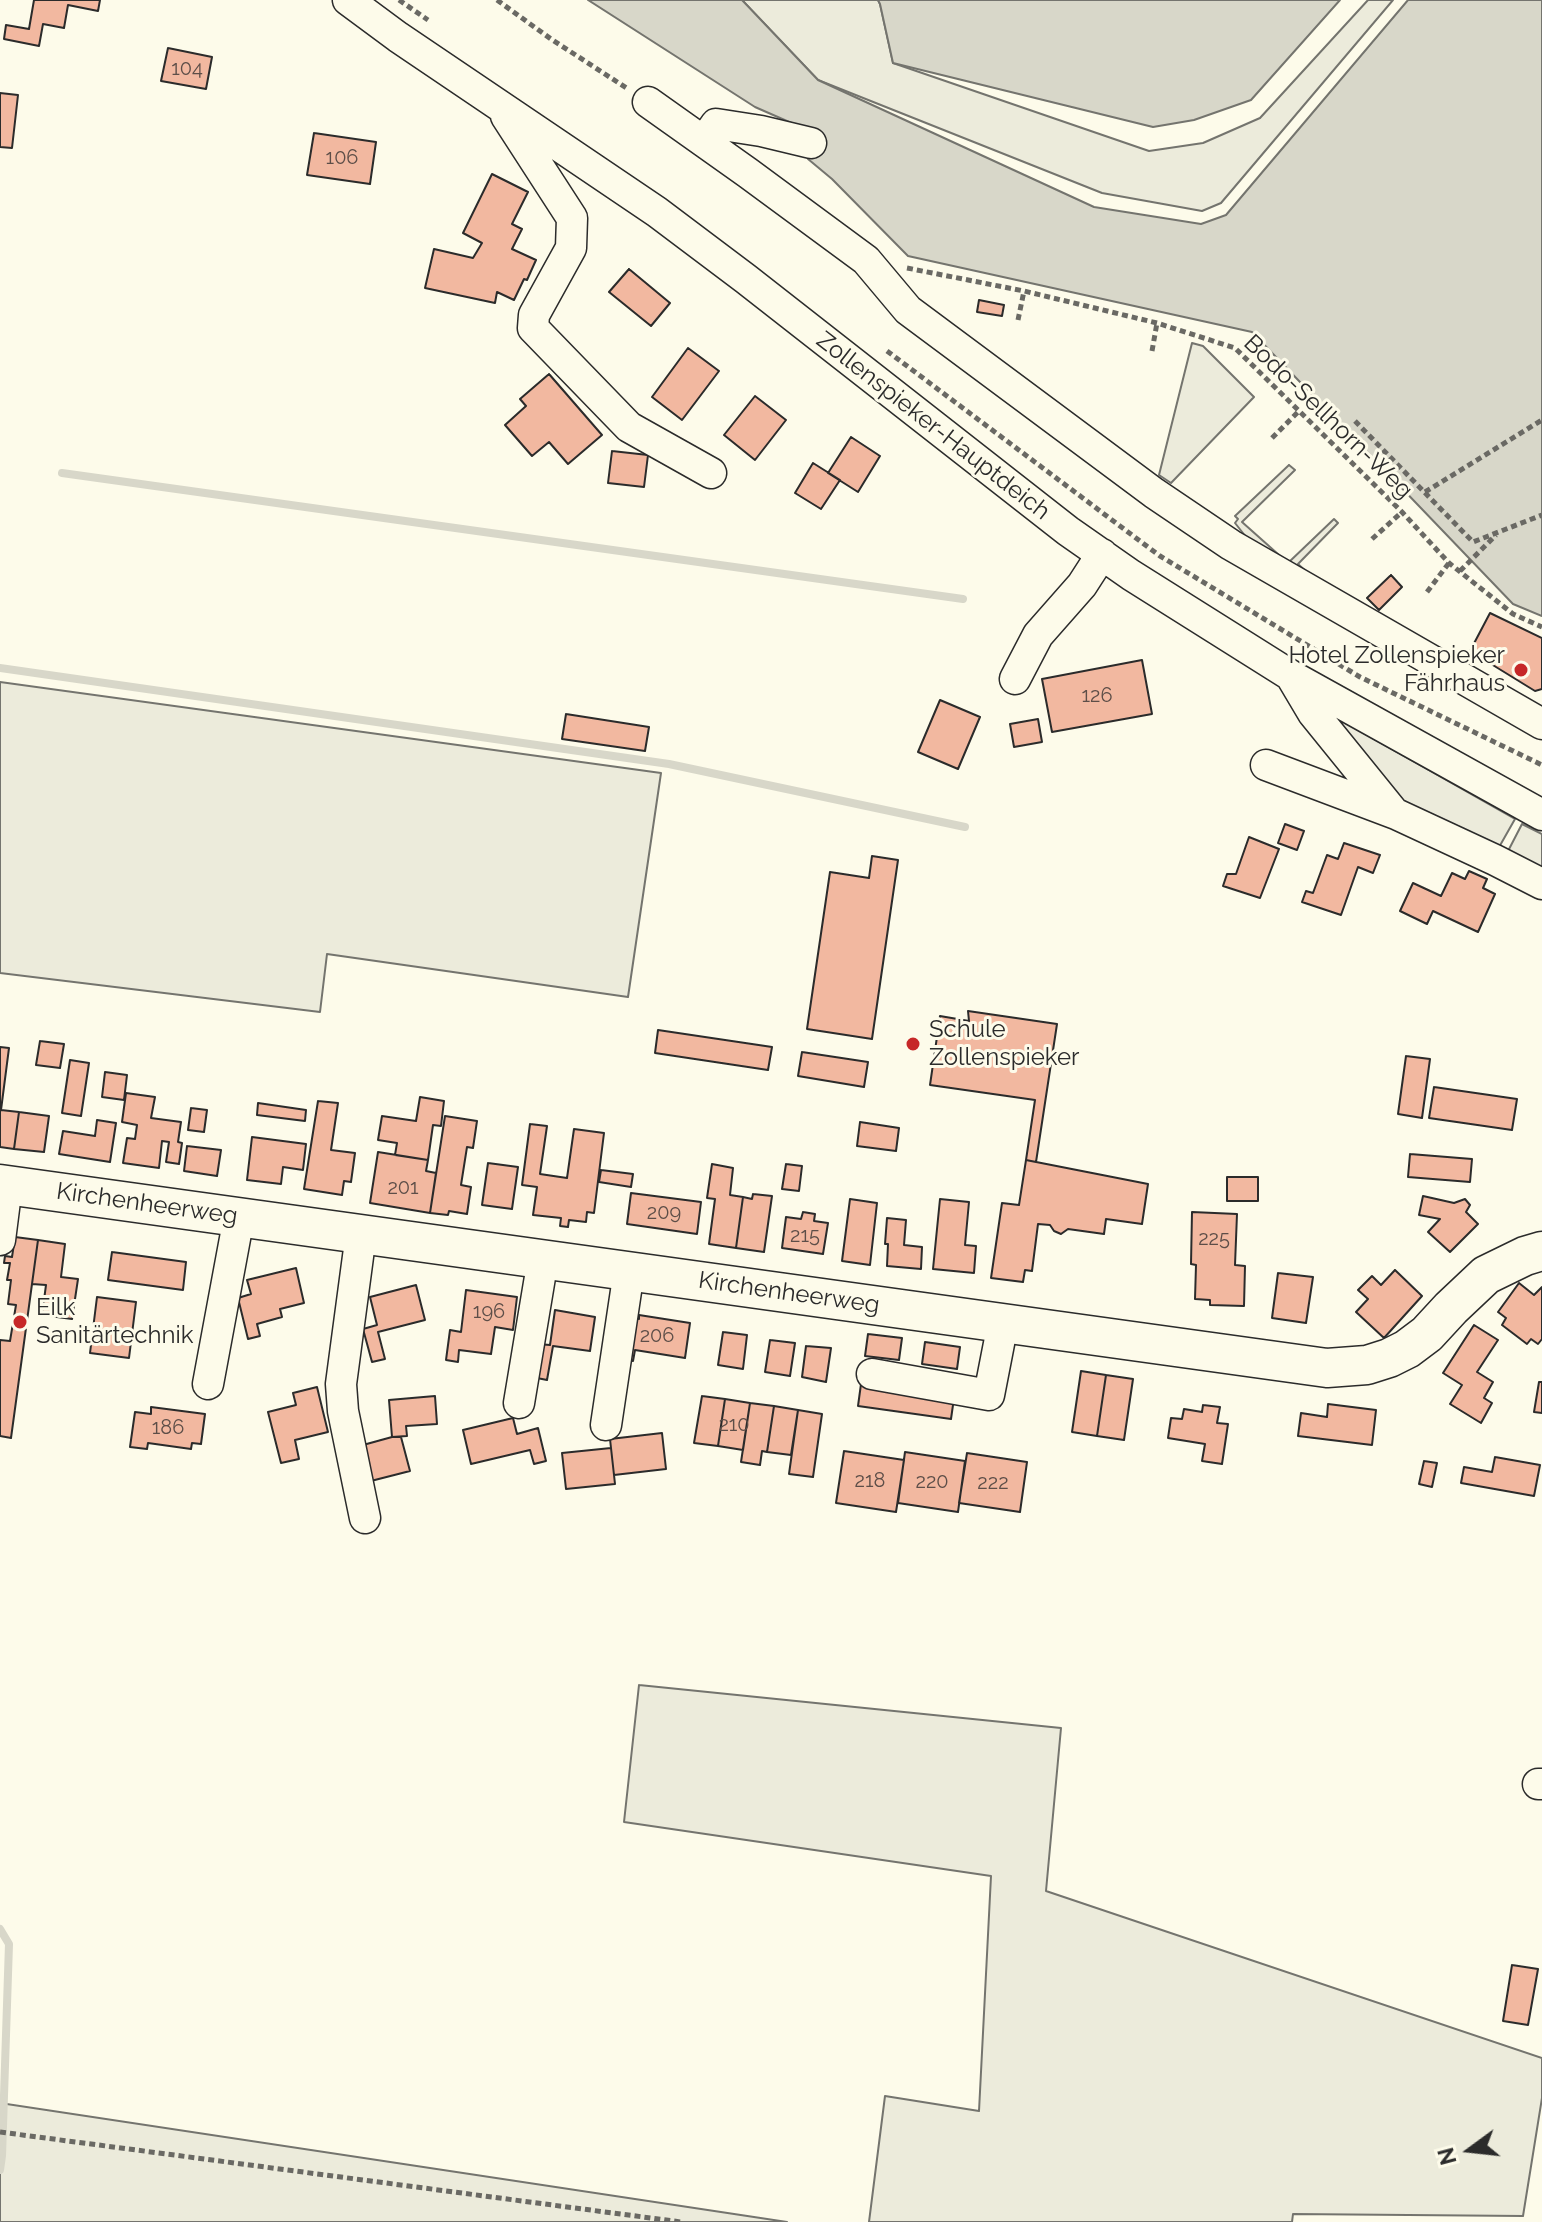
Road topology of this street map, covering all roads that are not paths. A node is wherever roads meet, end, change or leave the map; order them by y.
1 (348, 0) edge
2 (648, 102) road end
3 (498, 104) junction
4 (704, 141) junction
5 (811, 143) dead end
6 (711, 473) dead end
7 (1102, 554) junction
8 (1290, 675) junction
9 (1015, 679) dead end
10 (1542, 724) edge
11 (1266, 765) dead end
12 (1538, 803) edge
13 (1396, 814) junction
14 (1542, 884) edge
15 (4, 1185) edge
16 (239, 1217) junction
17 (361, 1234) junction
18 (0, 1240) edge
19 (1542, 1251) edge
20 (543, 1259) junction
21 (629, 1271) junction
22 (1003, 1323) junction
23 (872, 1374) dead end
24 (208, 1384) dead end
25 (519, 1403) dead end
26 (606, 1425) dead end
27 (365, 1518) dead end

1 - 3 street, Zollenspieker-Hauptdeich
2 - 4 street
3 - 6 street
3 - 7 street, Zollenspieker-Hauptdeich
4 - 5 street
4 - 10 street
7 - 8 street, Zollenspieker-Hauptdeich
7 - 9 street
8 - 12 street, Zollenspieker-Hauptdeich
8 - 13 street
11 - 13 street
13 - 14 street
15 - 16 main road, Kirchenheerweg
15 - 18 street
16 - 17 main road, Kirchenheerweg
16 - 24 street
17 - 20 main road, Kirchenheerweg
17 - 27 street
19 - 22 main road, Kirchenheerweg
20 - 21 main road, Kirchenheerweg
20 - 25 street
21 - 22 main road, Kirchenheerweg
21 - 26 street
22 - 23 street

